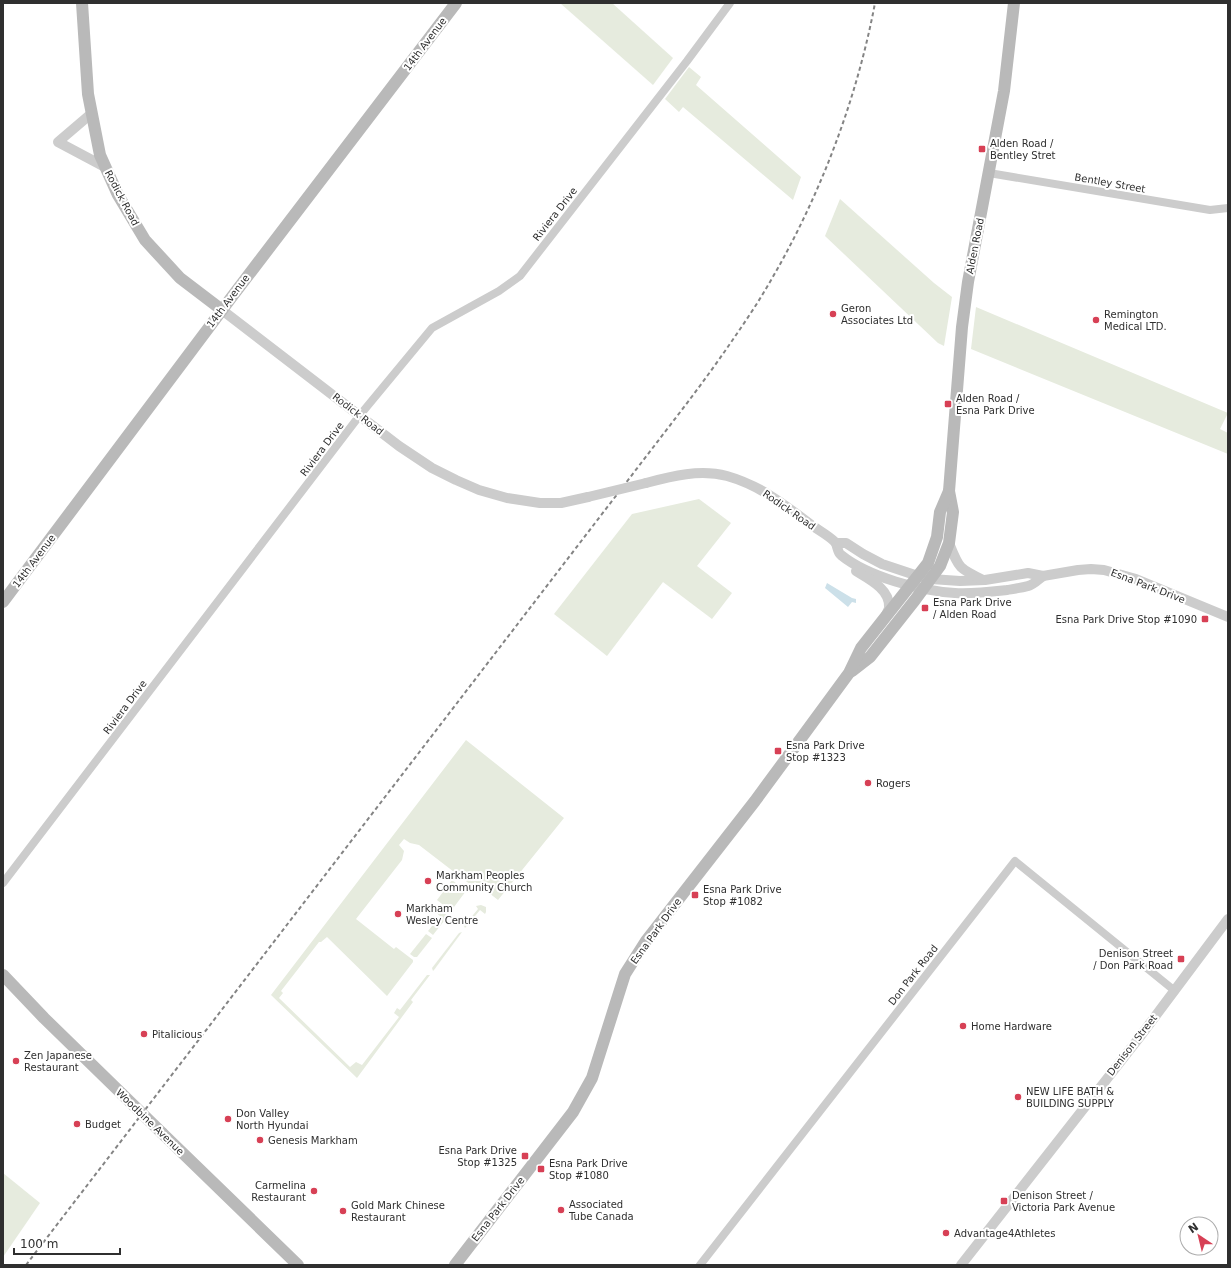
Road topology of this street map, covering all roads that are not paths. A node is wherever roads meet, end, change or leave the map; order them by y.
1 (82, 3) edge
2 (456, 3) edge
3 (730, 3) edge
4 (1014, 3) edge
5 (92, 113) junction
6 (105, 167) junction
7 (989, 173) junction
8 (1228, 208) edge
9 (222, 310) junction
10 (360, 415) junction
11 (949, 491) junction
12 (836, 543) junction
13 (949, 543) junction
14 (839, 554) junction
15 (1042, 576) junction
16 (985, 580) junction
17 (915, 581) junction
18 (928, 584) junction
19 (3, 602) edge
20 (1228, 617) edge
21 (883, 621) junction
22 (849, 673) junction
23 (3, 883) edge
24 (1228, 919) edge
25 (3, 977) edge
26 (1175, 991) junction
27 (298, 1265) edge
28 (455, 1265) edge
29 (700, 1265) edge
30 (960, 1265) edge

1 - 5 main road, Rodick Road
2 - 9 main road, 14th Avenue
3 - 10 street, Riviera Drive
4 - 7 main road, Alden Road
5 - 6 main road, Rodick Road
5 - 6 street
6 - 9 main road, Rodick Road
7 - 8 street, Bentley Street
7 - 11 main road, Alden Road
9 - 10 street, Rodick Road
9 - 19 main road, 14th Avenue
10 - 12 street, Rodick Road, bridge
10 - 23 street, Riviera Drive
11 - 13 main road, Alden Road
11 - 17 main road, Alden Road
12 - 14 street
12 - 17 street, Rodick Road
13 - 16 street
13 - 18 main road, Alden Road
14 - 17 street
14 - 21 street
15 - 16 street, Esna Park Drive
15 - 18 street, Esna Park Drive
15 - 20 street, Esna Park Drive
16 - 18 street, Esna Park Drive
17 - 18 street, Esna Park Drive
17 - 21 main road, Esna Park Drive
18 - 22 main road, Esna Park Drive
21 - 22 main road, Esna Park Drive
22 - 28 main road, Esna Park Drive
24 - 26 street, Denison Street
25 - 27 main road, Woodbine Avenue, bridge
26 - 29 street, Don Park Road
26 - 30 street, Denison Street

